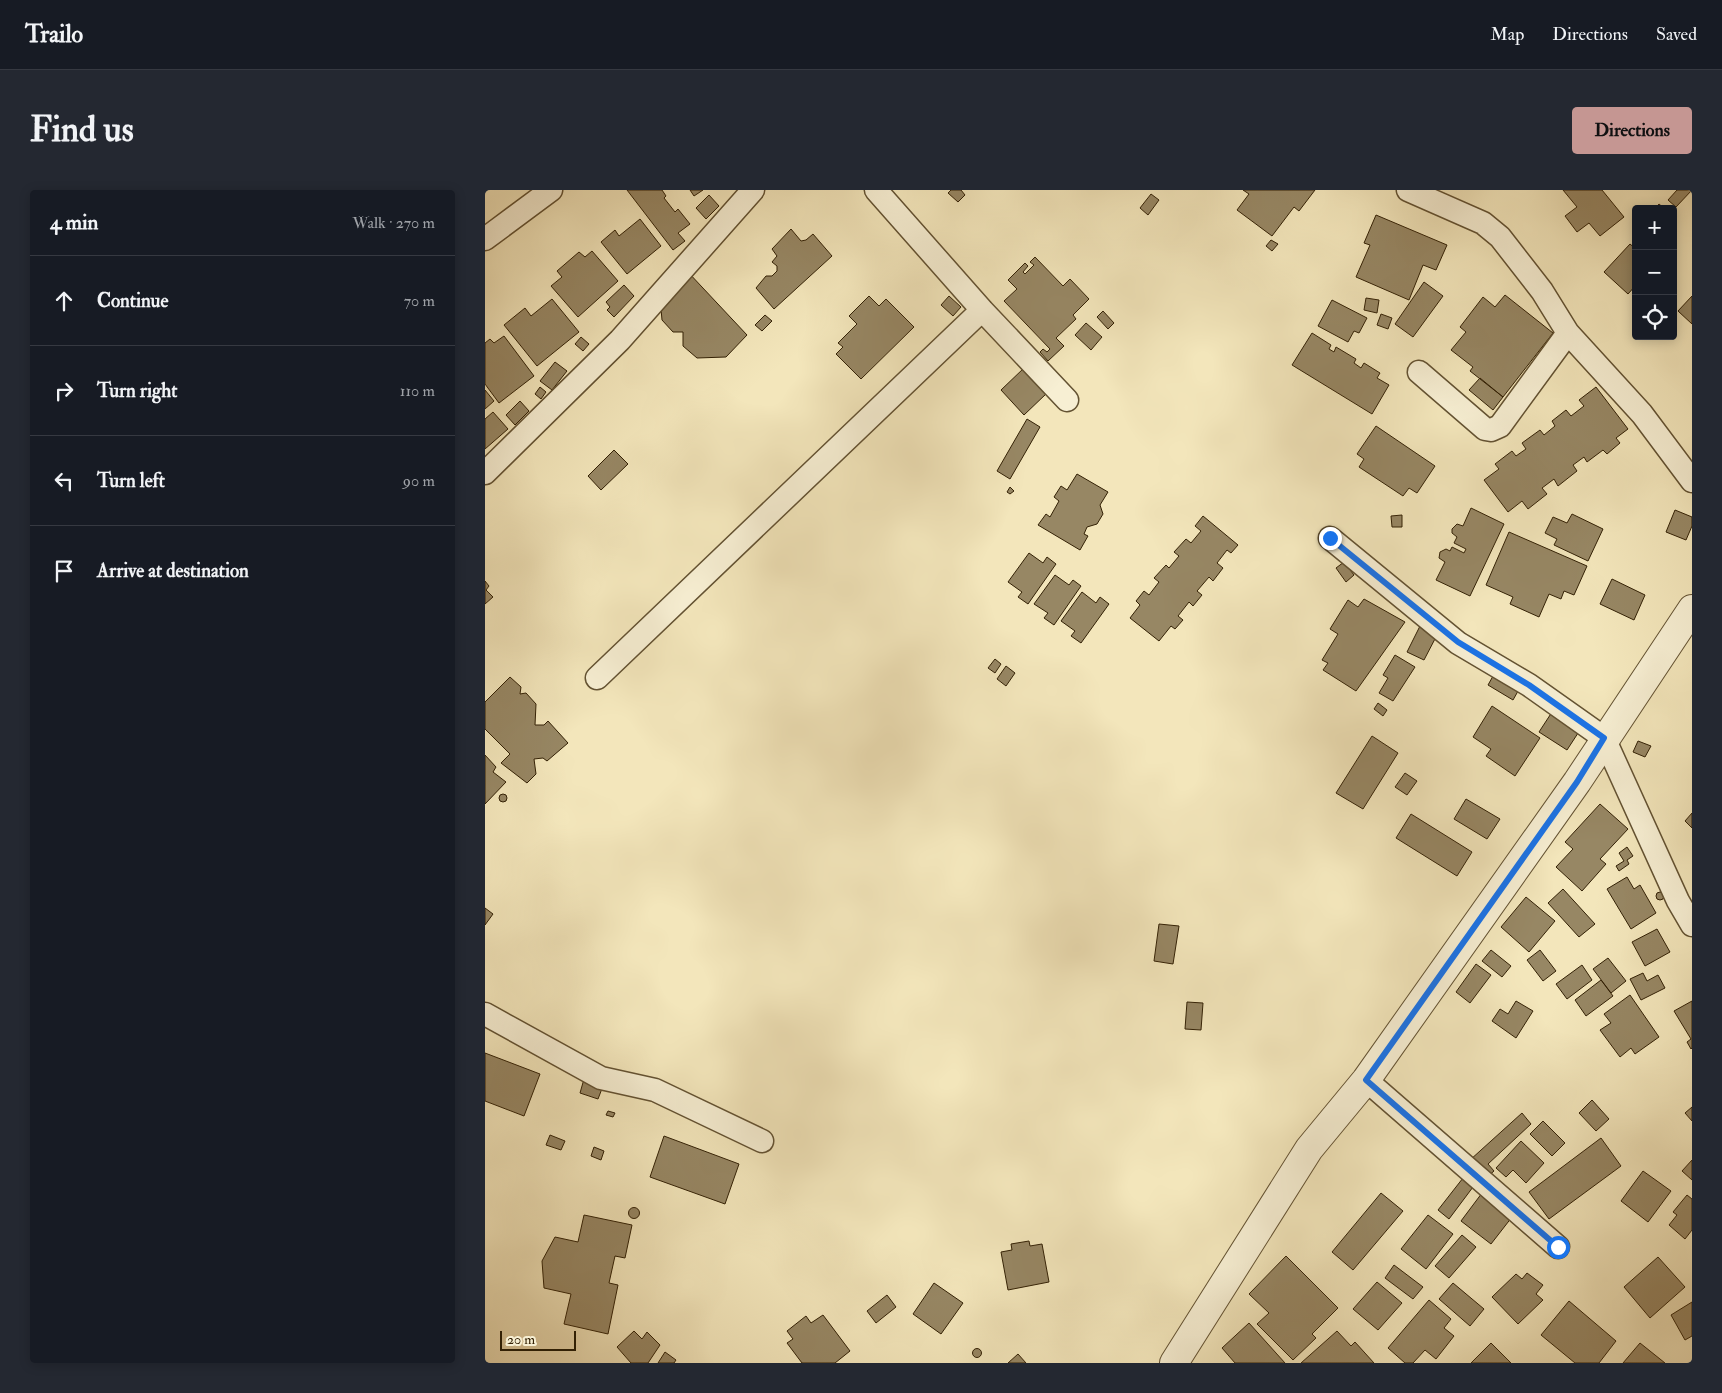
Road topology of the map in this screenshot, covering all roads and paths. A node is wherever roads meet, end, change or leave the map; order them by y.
1 (551, 190) edge
2 (753, 190) edge
3 (876, 190) edge
4 (1408, 190) edge
5 (485, 239) edge
6 (982, 310) junction
7 (1568, 332) junction
8 (1419, 372) dead end
9 (1067, 400) dead end
10 (485, 473) edge
11 (1692, 481) edge
12 (1330, 538) dead end
13 (1692, 609) edge
14 (597, 678) dead end
15 (1604, 738) junction
16 (1692, 925) edge
17 (485, 1014) edge
18 (1366, 1080) junction
19 (762, 1141) dead end
20 (1558, 1247) dead end
21 (1174, 1363) edge

1 - 5 street
2 - 10 street
3 - 6 street
4 - 7 street
6 - 9 street
6 - 14 street
7 - 8 street
7 - 11 street
12 - 15 street
13 - 15 street
15 - 16 street
15 - 18 street
17 - 19 street
18 - 20 street
18 - 21 street

